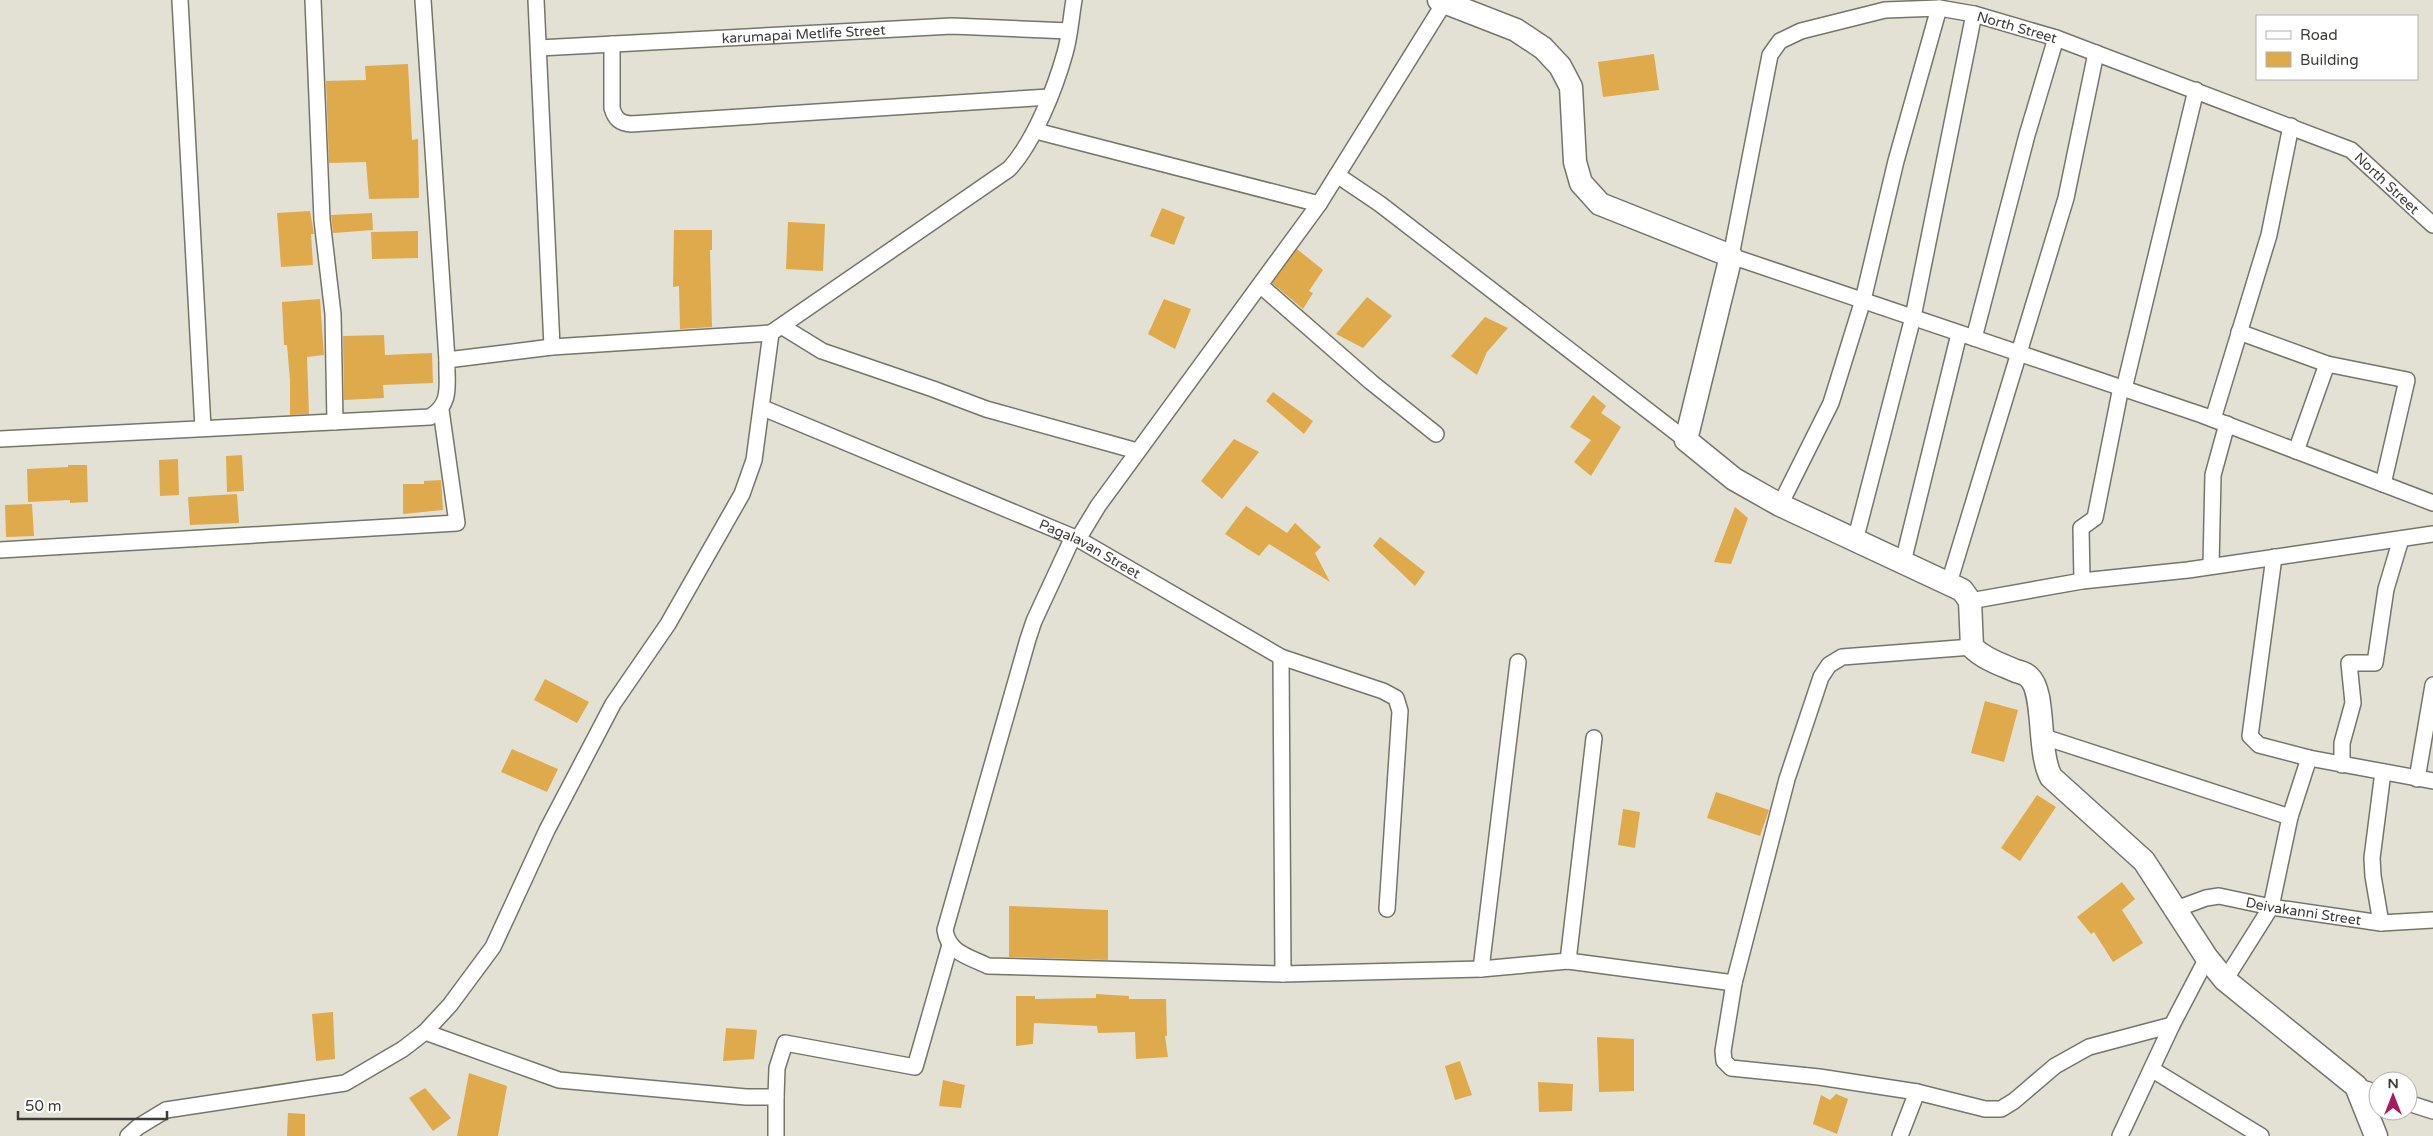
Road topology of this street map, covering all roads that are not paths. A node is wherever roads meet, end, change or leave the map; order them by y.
1 (180, 0) edge
2 (313, 0) edge
3 (423, 0) edge
4 (536, 0) edge
5 (1074, 0) edge
6 (1444, 1) edge
7 (1939, 8) junction
8 (1974, 14) junction
9 (1069, 31) junction
10 (2056, 38) junction
11 (612, 44) junction
12 (539, 48) junction
13 (2096, 53) junction
14 (2196, 90) junction
15 (1049, 97) junction
16 (2291, 126) junction
17 (1036, 131) junction
18 (1337, 175) junction
19 (1319, 204) junction
20 (2433, 225) edge
21 (1731, 256) junction
22 (1260, 284) junction
23 (1863, 300) junction
24 (1913, 317) junction
25 (777, 330) junction
26 (2239, 332) junction
27 (1959, 334) junction
28 (1974, 338) junction
29 (552, 348) junction
30 (2018, 353) junction
31 (446, 360) junction
32 (2327, 364) junction
33 (2123, 388) junction
34 (763, 408) junction
35 (441, 410) junction
36 (334, 422) junction
37 (2220, 422) junction
38 (203, 428) junction
39 (1436, 434) dead end
40 (0, 438) edge
41 (1686, 440) junction
42 (1138, 451) junction
43 (2296, 451) junction
44 (2382, 484) junction
45 (2433, 502) edge
46 (1780, 504) junction
47 (2433, 534) edge
48 (1075, 538) junction
49 (2400, 539) junction
50 (1854, 541) junction
51 (0, 550) edge
52 (2274, 557) junction
53 (1903, 562) junction
54 (2211, 566) junction
55 (2082, 581) junction
56 (1949, 583) junction
57 (1970, 601) junction
58 (1972, 647) junction
59 (1280, 657) junction
60 (1518, 662) dead end
61 (2433, 685) edge
62 (2041, 736) junction
63 (1594, 738) dead end
64 (2309, 758) junction
65 (2342, 765) junction
66 (2382, 772) junction
67 (2417, 778) junction
68 (2433, 781) edge
69 (2290, 817) junction
70 (2271, 907) junction
71 (1387, 909) dead end
72 (2176, 909) junction
73 (2433, 920) edge
74 (2381, 923) junction
75 (950, 945) junction
76 (2207, 958) junction
77 (1568, 961) junction
78 (1481, 968) junction
79 (1283, 974) junction
80 (2225, 980) junction
81 (1734, 983) junction
82 (2172, 1025) junction
83 (425, 1032) junction
84 (2153, 1070) junction
85 (2356, 1086) junction
86 (2368, 1090) edge
87 (1917, 1092) junction
88 (776, 1097) junction
89 (2418, 1106) edge
90 (2433, 1111) edge
91 (128, 1136) edge
92 (776, 1136) edge
93 (1900, 1136) edge
94 (2120, 1136) edge
95 (2261, 1136) edge
96 (2376, 1136) edge

1 - 38 street
2 - 36 street
3 - 31 street
4 - 12 street
5 - 9 street
6 - 18 street
6 - 21 street
7 - 8 street, North Street
7 - 21 street, North Street
7 - 23 street
8 - 10 street, North Street
8 - 24 street
9 - 11 street, karumapai Metlife Street
9 - 15 street
10 - 13 street, North Street
10 - 28 street
11 - 12 street, karumapai Metlife Street
11 - 15 street
12 - 29 street
13 - 14 street, North Street
13 - 30 street
14 - 16 street, North Street
14 - 33 street
15 - 17 street
16 - 20 street, North Street
16 - 26 street
17 - 19 street
17 - 25 street
18 - 19 street
18 - 41 street
19 - 22 street
21 - 23 street
21 - 41 street
22 - 39 street
22 - 42 street
23 - 24 street
23 - 46 street
24 - 27 street
24 - 50 street
25 - 29 street
25 - 34 street
25 - 42 street
26 - 32 street
26 - 37 street
27 - 28 street
27 - 53 street
28 - 30 street
29 - 31 street
30 - 33 street
30 - 56 street
31 - 35 street
32 - 43 street
32 - 44 street
33 - 37 street
33 - 55 street
34 - 48 street, Pagalavan Street
34 - 83 street
35 - 36 street
35 - 51 street
36 - 38 street
37 - 43 street
37 - 54 street
38 - 40 street
41 - 46 street
42 - 48 street
43 - 44 street
44 - 45 street
46 - 50 street
47 - 49 street
48 - 59 street, Pagalavan Street
48 - 75 street
49 - 52 street
49 - 65 street
50 - 53 street
52 - 54 street
52 - 64 street
53 - 56 street
54 - 55 street
55 - 57 street
56 - 57 street
57 - 58 street
58 - 62 street
58 - 81 street
59 - 71 street, Pagalavan Street
59 - 79 street
60 - 78 street
61 - 67 street
62 - 69 street
62 - 72 street
63 - 77 street
64 - 65 street
64 - 69 street
65 - 66 street
66 - 67 street
66 - 74 street
67 - 68 street
69 - 70 street
70 - 72 street, Deivakanni Street
70 - 74 street, Deivakanni Street
70 - 80 street
72 - 76 street
73 - 74 street, Deivakanni Street
75 - 79 street
75 - 88 street
76 - 80 street
76 - 82 street
77 - 78 street
77 - 81 street
78 - 79 street
80 - 85 street
81 - 87 street
82 - 84 street
82 - 87 street
83 - 88 street
83 - 91 street
84 - 94 street
84 - 95 street
85 - 86 street
85 - 96 street
87 - 93 street
88 - 92 street
89 - 90 street

